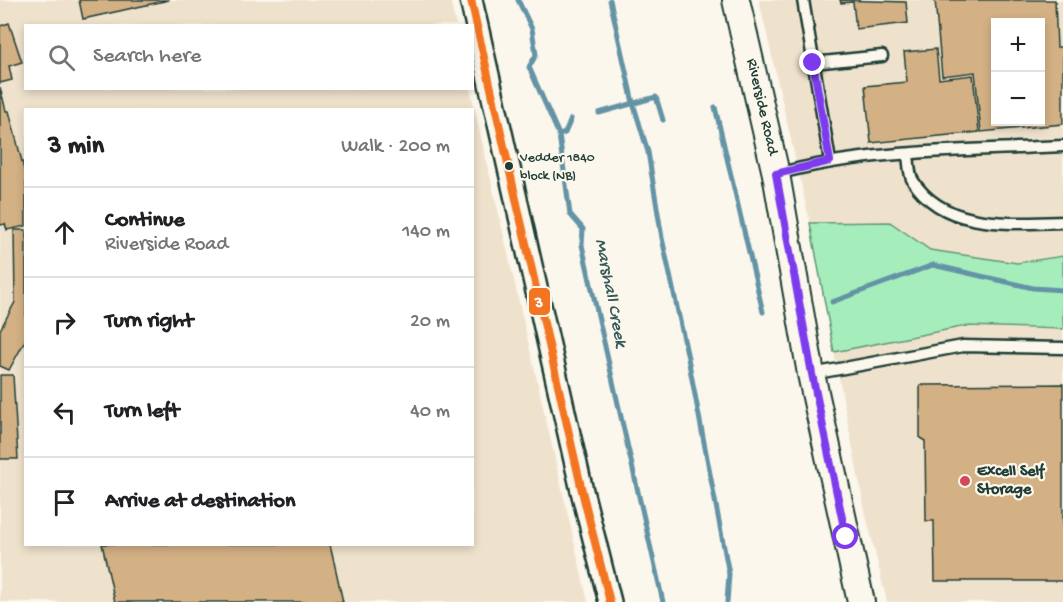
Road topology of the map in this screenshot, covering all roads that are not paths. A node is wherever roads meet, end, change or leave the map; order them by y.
1 (471, 0) edge
2 (736, 0) edge
3 (803, 0) edge
4 (882, 56) dead end
5 (813, 63) junction
6 (1063, 146) edge
7 (908, 154) junction
8 (830, 161) junction
9 (776, 174) junction
10 (1063, 222) edge
11 (1063, 348) edge
12 (812, 374) junction
13 (610, 602) edge
14 (861, 602) edge

1 - 13 street
2 - 9 street, Riverside Road
3 - 5 lane
4 - 5 lane
5 - 8 lane
6 - 7 lane
7 - 8 lane
7 - 10 lane
8 - 9 lane
9 - 12 street, Riverside Road
11 - 12 lane
12 - 14 street, Riverside Road

